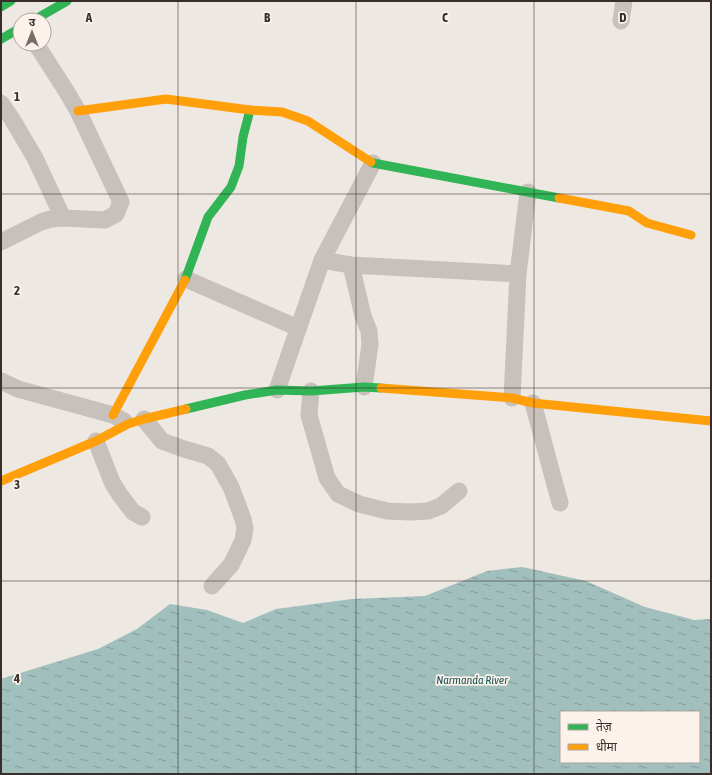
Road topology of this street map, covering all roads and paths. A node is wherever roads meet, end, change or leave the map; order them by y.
1 (11, 1) edge
2 (67, 1) edge
3 (624, 1) edge
4 (1, 7) edge
5 (48, 12) edge
6 (621, 21) dead end
7 (12, 33) edge
8 (1, 39) edge
9 (41, 52) edge
10 (1, 103) edge
11 (250, 110) junction
12 (78, 111) junction
13 (373, 163) junction
14 (528, 192) junction
15 (63, 218) junction
16 (691, 235) dead end
17 (1, 242) edge
18 (322, 260) junction
19 (351, 265) junction
20 (518, 274) junction
21 (186, 279) junction
22 (298, 328) junction
23 (1, 381) edge
24 (364, 387) junction
25 (277, 390) junction
26 (311, 391) junction
27 (512, 398) junction
28 (533, 403) junction
29 (113, 415) junction
30 (136, 421) junction
31 (711, 421) edge
32 (96, 441) junction
33 (1, 481) edge
34 (459, 491) dead end
35 (560, 503) dead end
36 (142, 517) dead end
37 (212, 586) dead end

1 - 4 street
2 - 5 street
3 - 6 street
7 - 8 street
9 - 12 street
10 - 15 street
11 - 12 street
11 - 13 street
11 - 21 street
12 - 15 street
13 - 14 street
13 - 18 street
14 - 16 street
14 - 20 street
15 - 17 street
18 - 19 street
18 - 22 street
19 - 20 street
19 - 24 street
20 - 27 street
21 - 22 street
21 - 29 street
22 - 25 street
23 - 29 street
24 - 26 street
24 - 27 street
25 - 26 street
25 - 30 street
26 - 34 street
27 - 28 street
28 - 31 street
28 - 35 street
29 - 30 street
30 - 32 street
30 - 37 street
32 - 33 street
32 - 36 street

